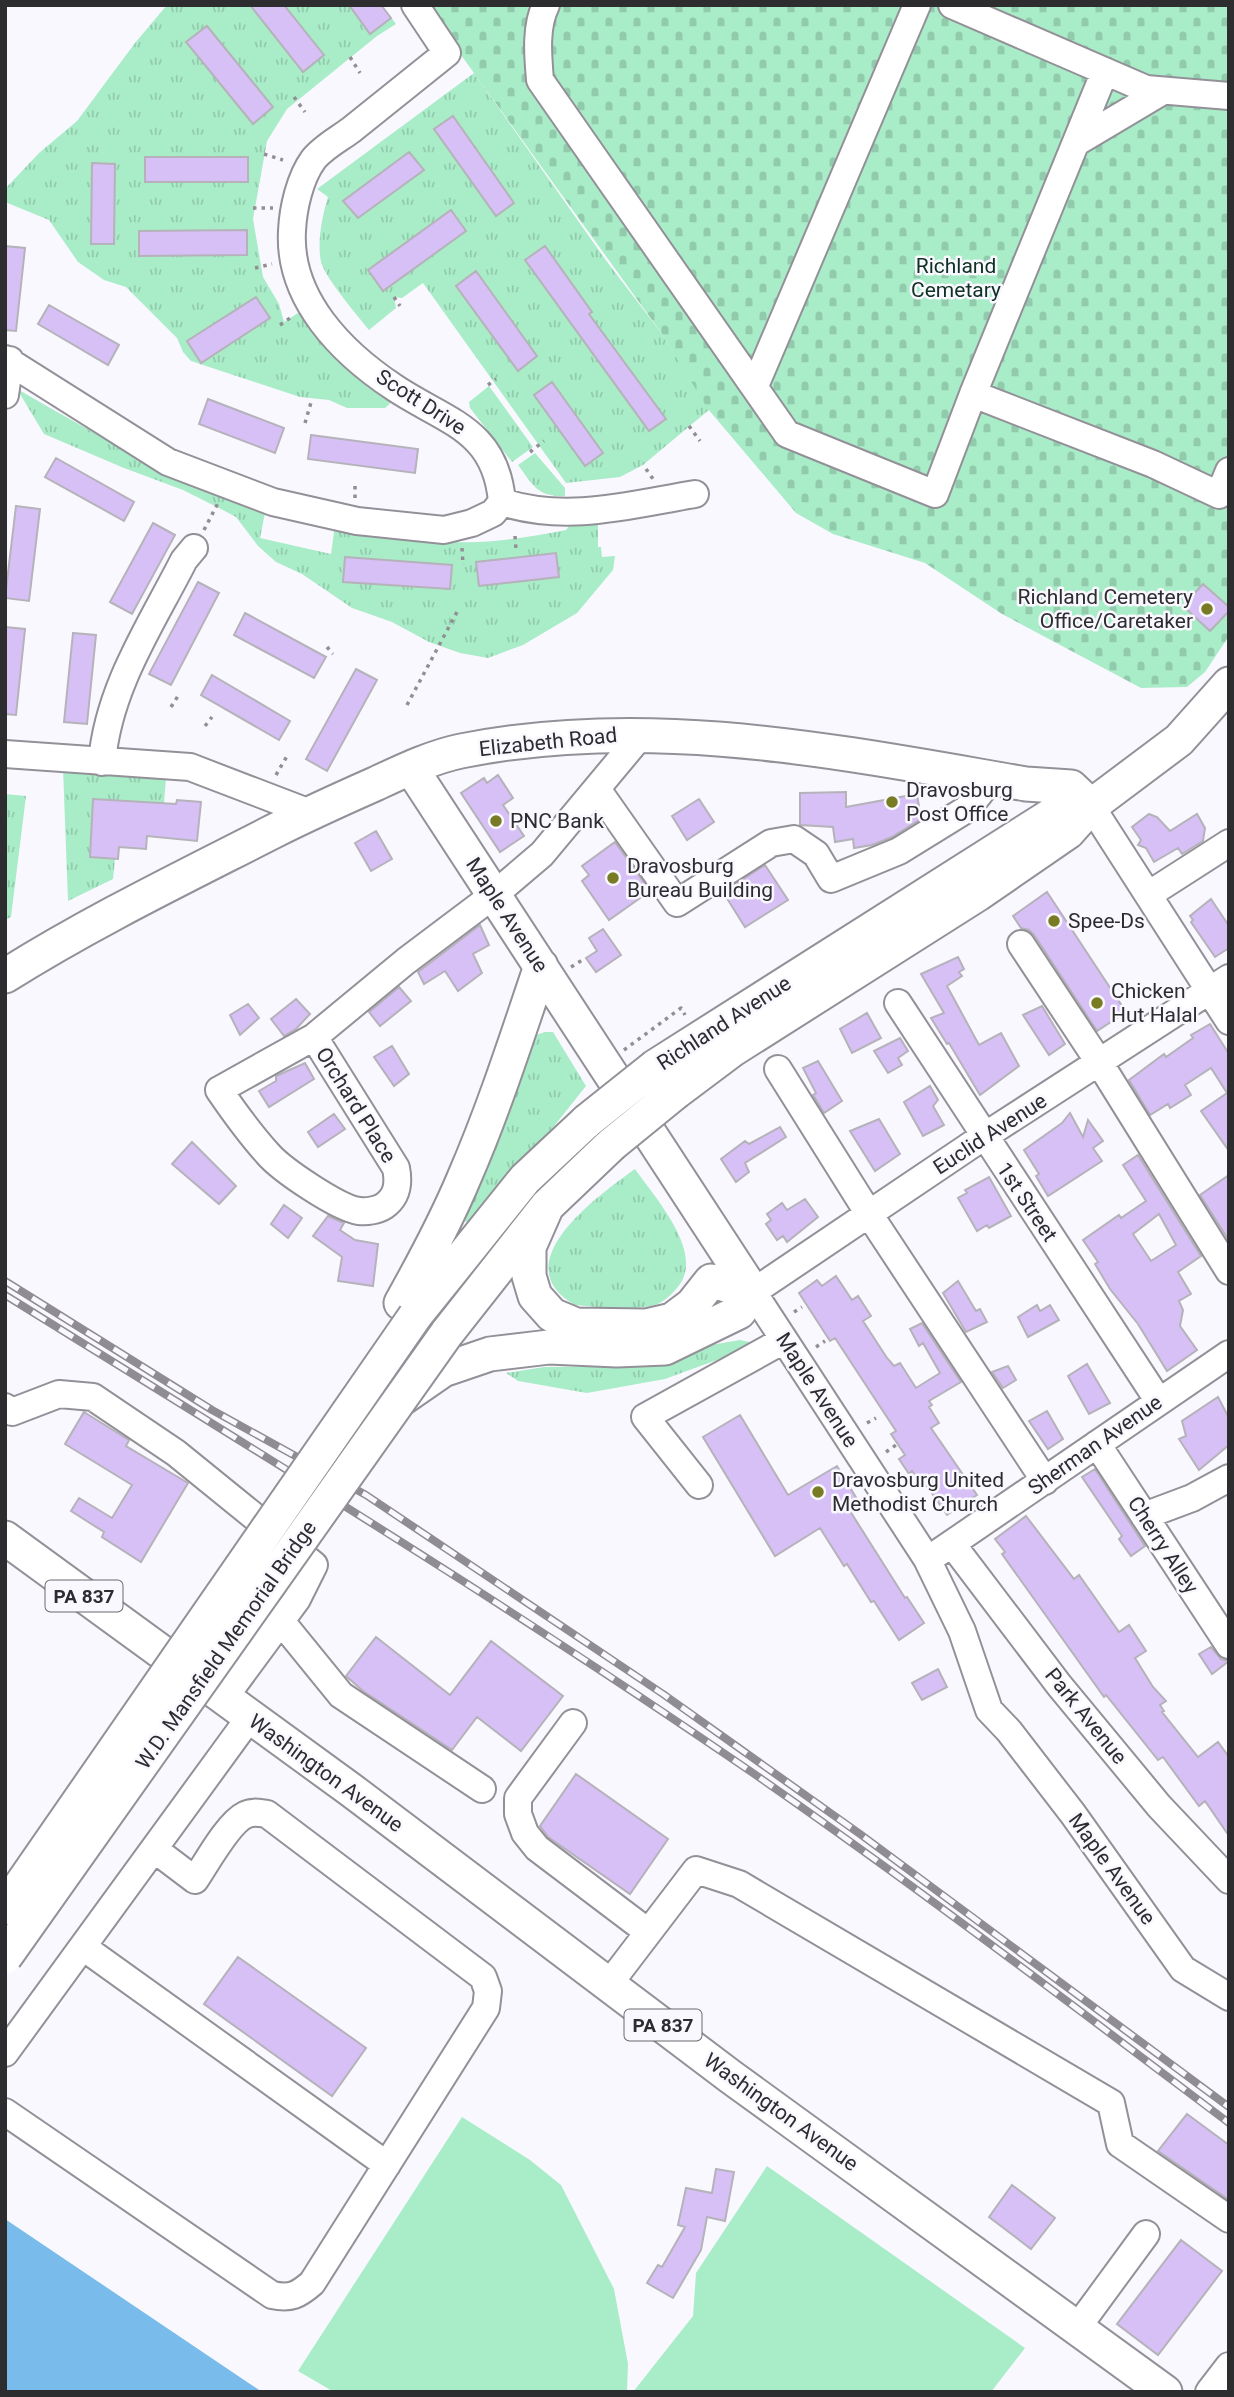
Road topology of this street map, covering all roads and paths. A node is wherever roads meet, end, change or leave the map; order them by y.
1 (415, 5) edge
2 (546, 5) edge
3 (917, 5) edge
4 (952, 5) edge
5 (350, 57) dead end
6 (1105, 71) junction
7 (360, 73) dead end
8 (1161, 92) junction
9 (1229, 96) edge
10 (294, 97) dead end
11 (305, 112) dead end
12 (1077, 142) junction
13 (264, 154) dead end
14 (283, 160) dead end
15 (253, 208) dead end
16 (275, 208) dead end
17 (281, 262) dead end
18 (255, 268) dead end
19 (394, 297) dead end
20 (400, 306) dead end
21 (7, 359) edge
22 (496, 379) dead end
23 (488, 385) dead end
24 (755, 386) junction
25 (973, 394) junction
26 (5, 395) edge
27 (312, 399) dead end
28 (305, 423) dead end
29 (689, 426) dead end
30 (544, 441) dead end
31 (700, 441) dead end
32 (530, 452) dead end
33 (1229, 471) edge
34 (355, 482) dead end
35 (695, 494) dead end
36 (220, 498) dead end
37 (355, 498) dead end
38 (502, 502) junction
39 (515, 536) dead end
40 (461, 539) dead end
41 (194, 548) joint
42 (516, 550) dead end
43 (463, 565) dead end
44 (458, 610) dead end
45 (327, 647) dead end
46 (333, 654) dead end
47 (1229, 684) edge
48 (178, 696) dead end
49 (408, 705) dead end
50 (172, 707) dead end
51 (212, 717) dead end
52 (205, 726) dead end
53 (642, 734) junction
54 (5, 754) edge
55 (287, 756) dead end
56 (102, 762) junction
57 (411, 768) junction
58 (992, 778) junction
59 (274, 779) dead end
60 (597, 789) junction
61 (1091, 806) junction
62 (310, 813) junction
63 (1229, 843) edge
64 (495, 894) junction
65 (1148, 895) junction
66 (1021, 944) dead end
67 (584, 959) dead end
68 (556, 967) junction
69 (5, 976) edge
70 (1219, 984) edge
71 (898, 1003) dead end
72 (685, 1015) dead end
73 (1229, 1021) edge
74 (314, 1037) junction
75 (627, 1048) dead end
76 (1099, 1062) junction
77 (778, 1069) dead end
78 (983, 1137) junction
79 (547, 1206) junction
80 (869, 1214) junction
81 (1229, 1271) edge
82 (753, 1292) junction
83 (802, 1307) dead end
84 (408, 1309) junction
85 (794, 1312) dead end
86 (447, 1333) joint
87 (784, 1340) junction
88 (825, 1341) dead end
89 (816, 1347) dead end
90 (1227, 1357) edge
91 (1158, 1400) junction
92 (396, 1402) junction
93 (5, 1408) edge
94 (876, 1418) dead end
95 (867, 1423) dead end
96 (1097, 1444) junction
97 (896, 1445) dead end
98 (886, 1452) dead end
99 (1229, 1478) edge
100 (1045, 1481) junction
101 (699, 1485) dead end
102 (1144, 1516) junction
103 (5, 1538) edge
104 (952, 1544) junction
105 (927, 1559) junction
106 (281, 1622) junction
107 (1229, 1645) edge
108 (172, 1668) junction
109 (237, 1707) junction
110 (573, 1723) dead end
111 (482, 1789) dead end
112 (154, 1849) junction
113 (1229, 1880) edge
114 (5, 1908) edge
115 (648, 1932) junction
116 (83, 1947) junction
117 (5, 1957) edge
118 (609, 1984) junction
119 (1229, 1997) edge
120 (5, 2053) edge
121 (5, 2112) edge
122 (387, 2165) junction
123 (1229, 2219) edge
124 (1146, 2234) dead end
125 (1077, 2328) junction
126 (1229, 2366) edge
127 (1165, 2392) edge
128 (1209, 2392) edge

1 - 38 street, Scott Drive
2 - 24 street
3 - 24 street
4 - 6 street
5 - 7 path
6 - 8 street
6 - 12 street
8 - 9 street
8 - 12 street
10 - 11 path
12 - 25 street
13 - 14 path
15 - 16 path
17 - 18 path
19 - 20 path
21 - 26 street
21 - 38 street
22 - 23 path
24 - 25 street
25 - 33 street
27 - 28 path
29 - 31 path
30 - 32 path
34 - 37 path
35 - 38 street
36 - 41 path
39 - 42 path
40 - 43 path
41 - 56 street
44 - 49 path
45 - 46 path
47 - 61 main road, Richland Avenue
48 - 50 path
51 - 52 path
53 - 57 main road, Elizabeth Road
53 - 58 main road, Elizabeth Road
53 - 60 street
54 - 56 street
55 - 59 path
56 - 62 street
57 - 62 main road, Elizabeth Road
57 - 64 main road, Maple Avenue
58 - 60 street
58 - 61 main road, Elizabeth Road
60 - 64 street
61 - 65 street
61 - 79 main road, Richland Avenue, bridge
61 - 84 main road, Richland Avenue, bridge
62 - 69 main road, Elizabeth Road
63 - 65 street
64 - 68 main road, Maple Avenue
64 - 74 street
65 - 70 street
66 - 76 street
67 - 68 path
68 - 82 main road, Maple Avenue
68 - 84 main road
70 - 73 street
70 - 76 street, Euclid Avenue
71 - 78 street, 1st Street
72 - 75 path
74 - 74 street, Orchard Place
76 - 78 street, Euclid Avenue
76 - 81 street
77 - 80 street
78 - 80 street, Euclid Avenue
78 - 91 street, 1st Street
79 - 82 main road
79 - 86 main road, Richland Avenue
80 - 82 street, Euclid Avenue
80 - 100 street
82 - 87 street, Maple Avenue
82 - 92 main road, bridge
83 - 85 path
84 - 108 main road, W.D. Mansfield Memorial Bridge, bridge
86 - 92 main road, W.D. Mansfield Memorial Bridge, bridge
87 - 101 street
87 - 105 street, Maple Avenue
88 - 89 path
90 - 91 street, Sherman Avenue
91 - 96 street, Sherman Avenue
92 - 117 main road, W.D. Mansfield Memorial Bridge, bridge
93 - 106 street
94 - 95 path
96 - 100 street, Sherman Avenue
96 - 102 street, Cherry Alley
97 - 98 path
99 - 102 street
100 - 104 street, Sherman Avenue
102 - 107 street, Cherry Alley
103 - 108 main road, PA 837
104 - 105 street, Sherman Avenue
104 - 113 street, Park Avenue
105 - 119 street, Maple Avenue
106 - 108 street
106 - 109 street
106 - 111 street
108 - 109 main road, Washington Avenue / PA 837
108 - 114 main road, W.D. Mansfield Memorial Bridge, bridge
109 - 112 street
109 - 118 main road, Washington Avenue / PA 837
110 - 115 street
112 - 116 street
112 - 122 street
115 - 118 street
115 - 123 street
116 - 120 street
116 - 122 street
118 - 125 main road, Washington Avenue / PA 837
121 - 122 street
124 - 125 street
125 - 127 main road, Washington Avenue / PA 837
126 - 128 street

